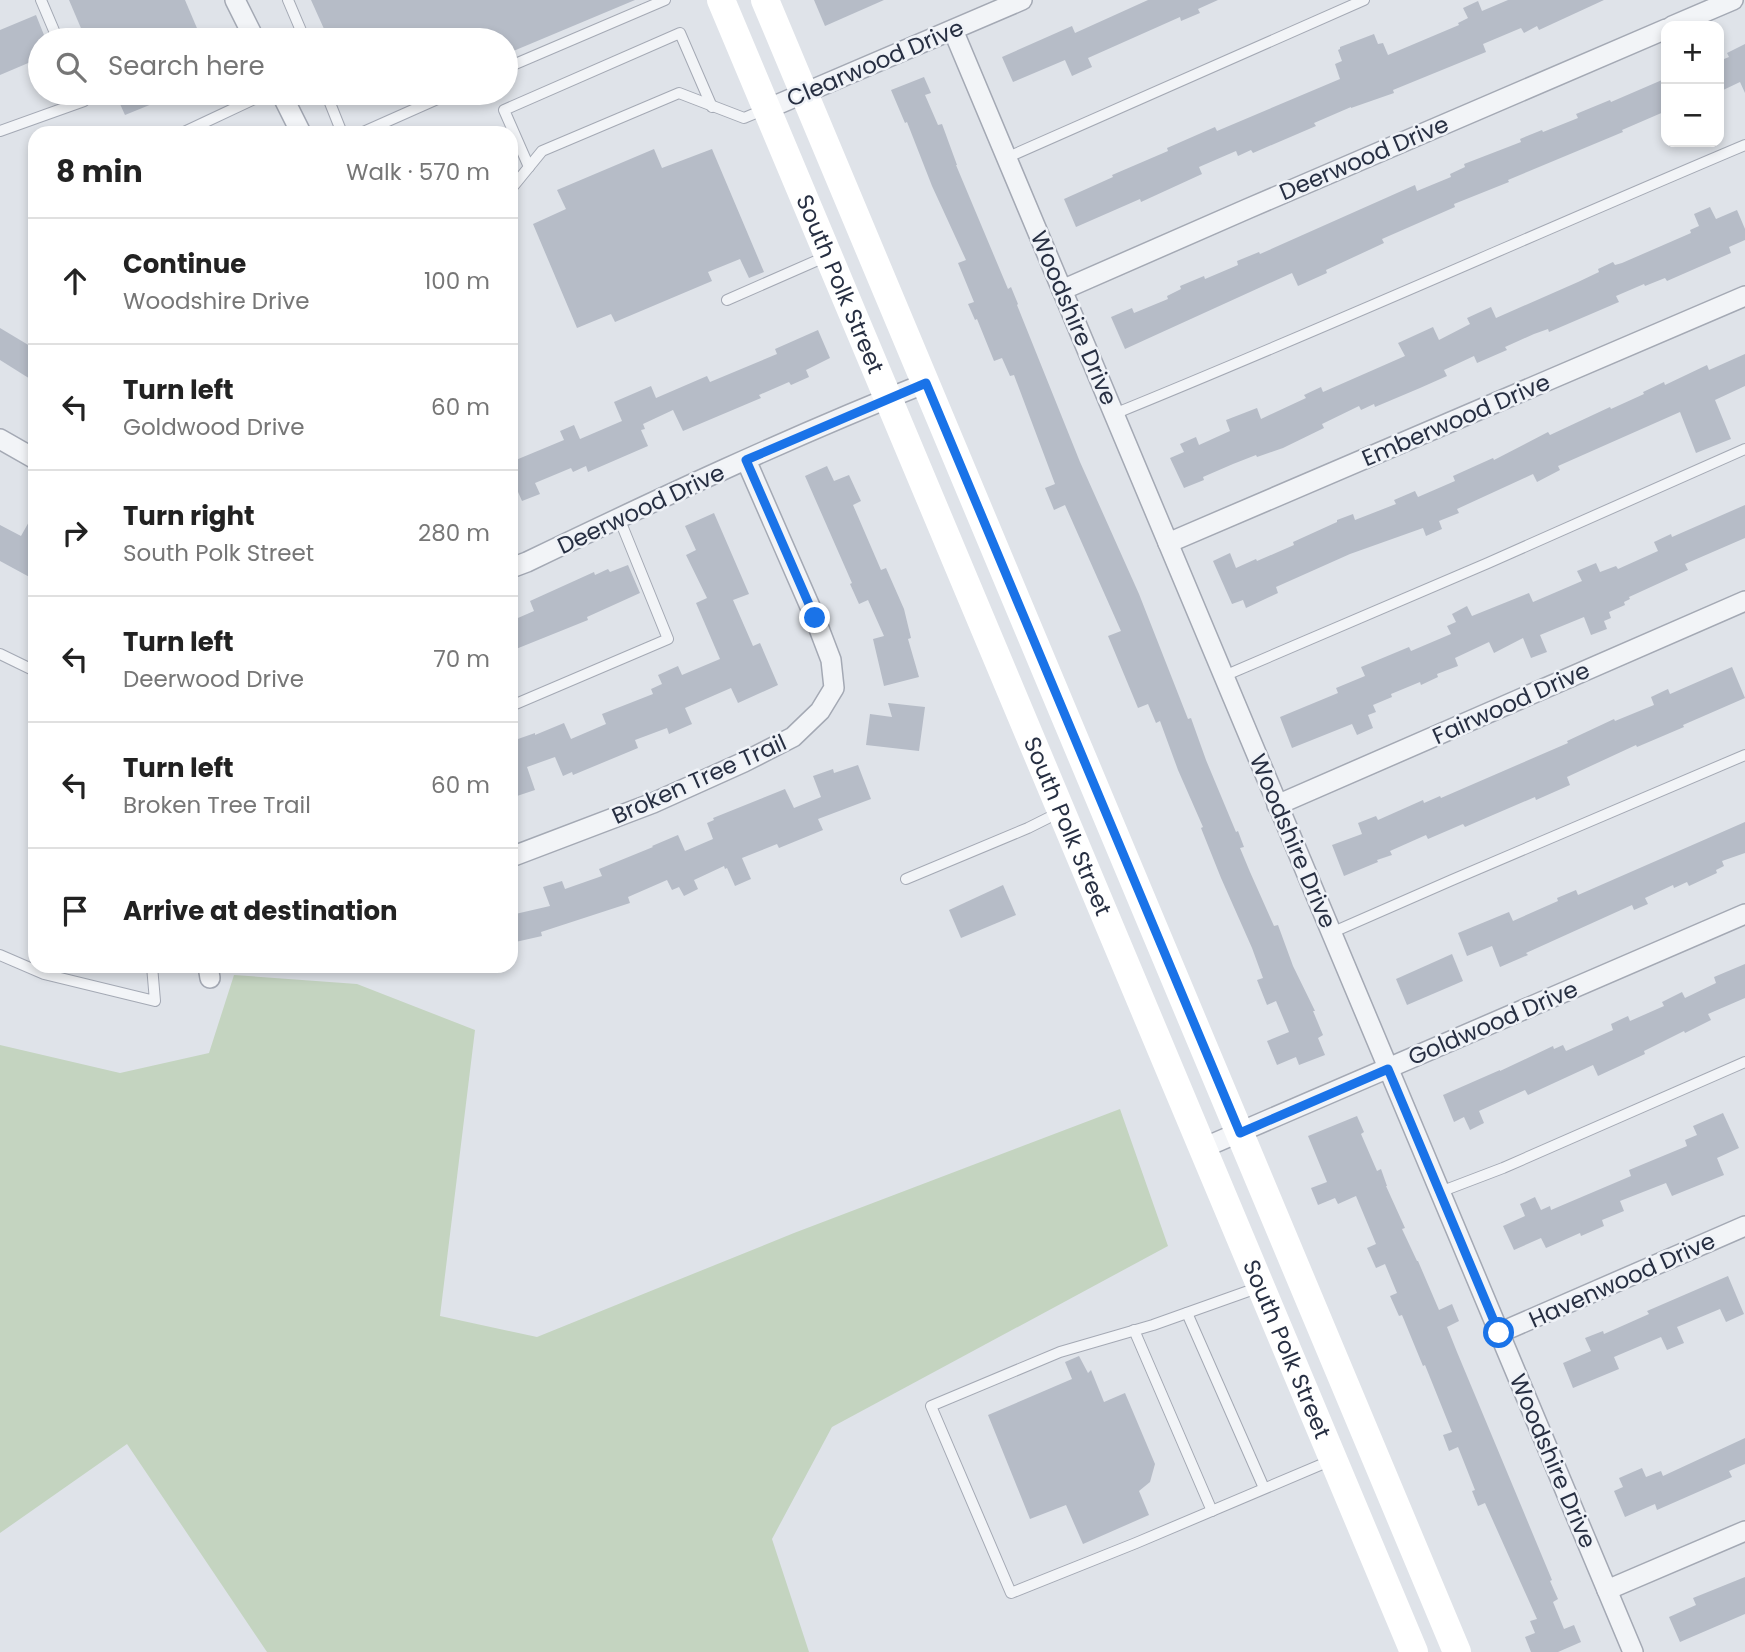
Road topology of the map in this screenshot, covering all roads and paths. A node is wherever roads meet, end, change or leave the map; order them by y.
1 (41, 0) edge
2 (235, 0) edge
3 (288, 0) edge
4 (663, 0) edge
5 (722, 0) edge
6 (765, 0) edge
7 (1021, 0) edge
8 (1364, 0) edge
9 (1733, 0) edge
10 (1683, 21) edge
11 (53, 28) edge
12 (249, 28) edge
13 (299, 28) edge
14 (953, 30) junction
15 (1661, 31) edge
16 (518, 63) edge
17 (804, 92) junction
18 (518, 104) edge
19 (73, 105) edge
20 (245, 105) edge
21 (287, 105) edge
22 (331, 105) edge
23 (424, 105) edge
24 (515, 105) edge
25 (712, 107) junction
26 (767, 109) junction
27 (207, 126) edge
28 (298, 126) edge
29 (339, 126) edge
30 (377, 126) edge
31 (511, 126) edge
32 (0, 131) edge
33 (518, 142) edge
34 (1745, 145) edge
35 (1006, 158) junction
36 (529, 167) junction
37 (518, 180) edge
38 (829, 255) junction
39 (1062, 290) junction
40 (1745, 296) edge
41 (727, 300) dead end
42 (926, 383) junction
43 (888, 398) junction
44 (1114, 414) junction
45 (0, 439) edge
46 (1745, 450) edge
47 (28, 455) edge
48 (746, 460) junction
49 (619, 518) junction
50 (1168, 543) junction
51 (518, 565) edge
52 (1745, 601) edge
53 (0, 654) edge
54 (28, 668) edge
55 (1224, 676) junction
56 (518, 703) edge
57 (1745, 755) edge
58 (1099, 795) junction
59 (1278, 805) junction
60 (1062, 811) junction
61 (518, 854) edge
62 (906, 879) dead end
63 (1745, 914) edge
64 (1331, 933) junction
65 (0, 955) edge
66 (28, 967) edge
67 (42, 973) edge
68 (153, 973) edge
69 (1745, 1062) edge
70 (1388, 1069) junction
71 (1240, 1133) junction
72 (1203, 1148) junction
73 (1440, 1192) junction
74 (1745, 1226) edge
75 (1261, 1286) junction
76 (1187, 1313) junction
77 (1134, 1330) junction
78 (1499, 1333) junction
79 (1334, 1459) junction
80 (1264, 1488) junction
81 (1212, 1510) junction
82 (1745, 1531) edge
83 (1607, 1590) junction
84 (1414, 1652) edge
85 (1457, 1652) edge
86 (1633, 1652) edge

1 - 11 lane
2 - 12 street
3 - 13 lane
4 - 16 lane
5 - 26 main road, South Polk Street
6 - 17 main road, South Polk Street
7 - 14 street, Clearwood Drive
8 - 35 lane
9 - 10 street
14 - 17 street, Clearwood Drive
14 - 35 street, Woodshire Drive
15 - 39 street, Deerwood Drive
17 - 26 street, Clearwood Drive
17 - 42 main road, South Polk Street
18 - 25 lane
19 - 32 lane
20 - 27 lane
21 - 28 street
22 - 29 lane
23 - 30 lane
24 - 31 lane
25 - 26 lane
25 - 36 lane
26 - 38 main road, South Polk Street
33 - 36 lane
34 - 44 lane
35 - 39 street, Woodshire Drive
36 - 37 lane
38 - 41 lane
38 - 43 main road, South Polk Street
39 - 44 street, Woodshire Drive
40 - 50 street, Emberwood Drive
42 - 43 street, Deerwood Drive
42 - 58 main road, South Polk Street
43 - 48 street, Deerwood Drive
43 - 60 main road, South Polk Street
44 - 50 street, Woodshire Drive
45 - 47 street
46 - 55 lane
48 - 49 street, Deerwood Drive
48 - 61 street, Broken Tree Trail
49 - 51 street, Deerwood Drive
49 - 56 lane
50 - 55 street, Woodshire Drive
52 - 59 street, Fairwood Drive
53 - 54 lane
55 - 59 street, Woodshire Drive
57 - 64 lane
58 - 60 main road
58 - 71 main road, South Polk Street
59 - 64 street, Woodshire Drive
60 - 62 lane
60 - 72 main road, South Polk Street
63 - 70 street, Goldwood Drive
64 - 70 street, Woodshire Drive
65 - 66 lane
67 - 68 lane
69 - 73 lane
70 - 71 street, Goldwood Drive
70 - 73 street, Woodshire Drive
71 - 72 street, Goldwood Drive
71 - 85 main road, South Polk Street
72 - 75 main road, South Polk Street
73 - 78 street, Woodshire Drive
74 - 78 street, Havenwood Drive
75 - 76 lane
75 - 79 main road, South Polk Street
76 - 77 lane
76 - 80 lane
77 - 81 lane
77 - 81 lane
78 - 83 street, Woodshire Drive
79 - 80 lane
79 - 84 main road, South Polk Street
80 - 81 lane
82 - 83 street
83 - 86 street, Woodshire Drive

